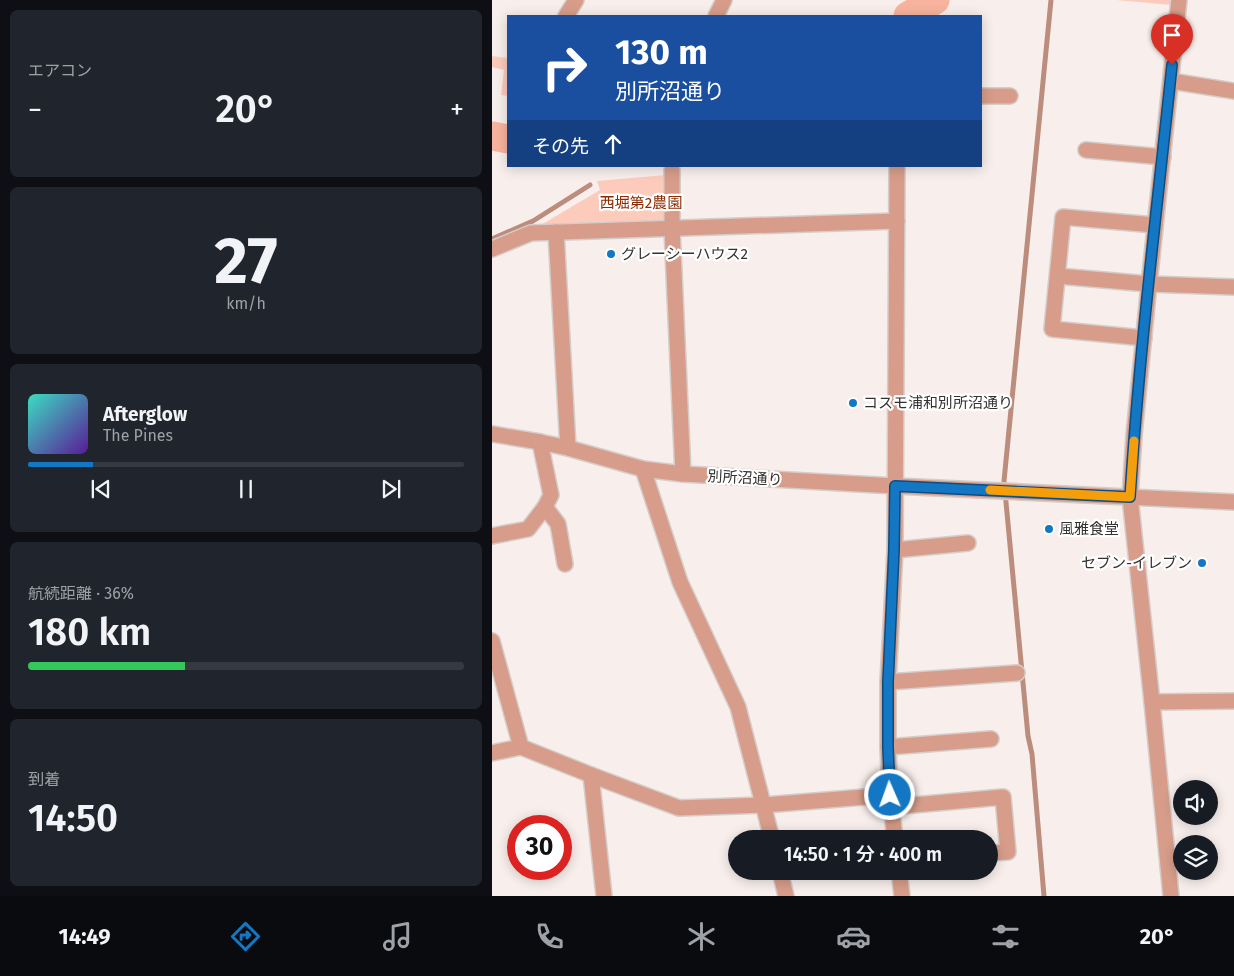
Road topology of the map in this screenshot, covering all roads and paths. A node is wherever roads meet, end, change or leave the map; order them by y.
1 (576, 0) edge
2 (724, 0) edge
3 (1179, 0) edge
4 (567, 15) edge
5 (716, 15) edge
6 (1170, 81) junction
7 (1234, 91) edge
8 (982, 96) edge
9 (1010, 96) dead end
10 (1086, 150) dead end
11 (1162, 157) junction
12 (897, 167) edge
13 (672, 170) dead end
14 (897, 221) junction
15 (1155, 225) junction
16 (672, 228) junction
17 (556, 232) junction
18 (492, 249) edge
19 (1058, 276) junction
20 (1149, 284) junction
21 (1234, 287) edge
22 (1144, 338) junction
23 (492, 434) edge
24 (540, 442) junction
25 (568, 448) junction
26 (643, 469) junction
27 (683, 474) junction
28 (895, 486) junction
29 (1130, 497) junction
30 (1234, 502) edge
31 (545, 506) junction
32 (492, 536) edge
33 (968, 543) dead end
34 (894, 550) junction
35 (565, 564) dead end
36 (492, 641) edge
37 (1017, 674) dead end
38 (888, 682) junction
39 (1152, 702) junction
40 (1234, 702) edge
41 (991, 739) dead end
42 (521, 747) junction
43 (888, 747) junction
44 (492, 753) edge
45 (591, 775) junction
46 (890, 801) junction
47 (764, 805) junction
48 (770, 830) edge
49 (894, 830) edge
50 (998, 853) edge
51 (782, 880) edge
52 (900, 880) edge
53 (604, 896) edge
54 (786, 896) edge
55 (902, 896) edge
56 (1172, 896) edge

1 - 4 street
2 - 5 street
3 - 6 street
6 - 7 street
6 - 11 street
8 - 9 street
10 - 11 street
11 - 15 street
12 - 14 street
13 - 16 street
14 - 16 street
14 - 28 street
15 - 19 street
15 - 20 street
16 - 17 street
16 - 27 street
17 - 18 street
17 - 25 street
19 - 20 street
19 - 22 street
20 - 21 street
20 - 22 street
22 - 29 street
23 - 24 street, 別所沼通り
24 - 25 street, 別所沼通り
24 - 31 street
25 - 26 street, 別所沼通り
26 - 27 street, 別所沼通り
26 - 47 street
27 - 28 street, 別所沼通り
28 - 29 street, 別所沼通り
28 - 34 street
29 - 30 street, 別所沼通り
29 - 39 street
31 - 32 street
31 - 35 street
33 - 34 street
34 - 38 street
36 - 42 street
37 - 38 street
38 - 43 street
39 - 40 street
39 - 56 street
41 - 43 street
42 - 44 street
42 - 45 street
43 - 46 street
45 - 47 street
45 - 53 street
46 - 47 street
46 - 49 street
46 - 50 street
47 - 48 street
51 - 54 street
52 - 55 street

